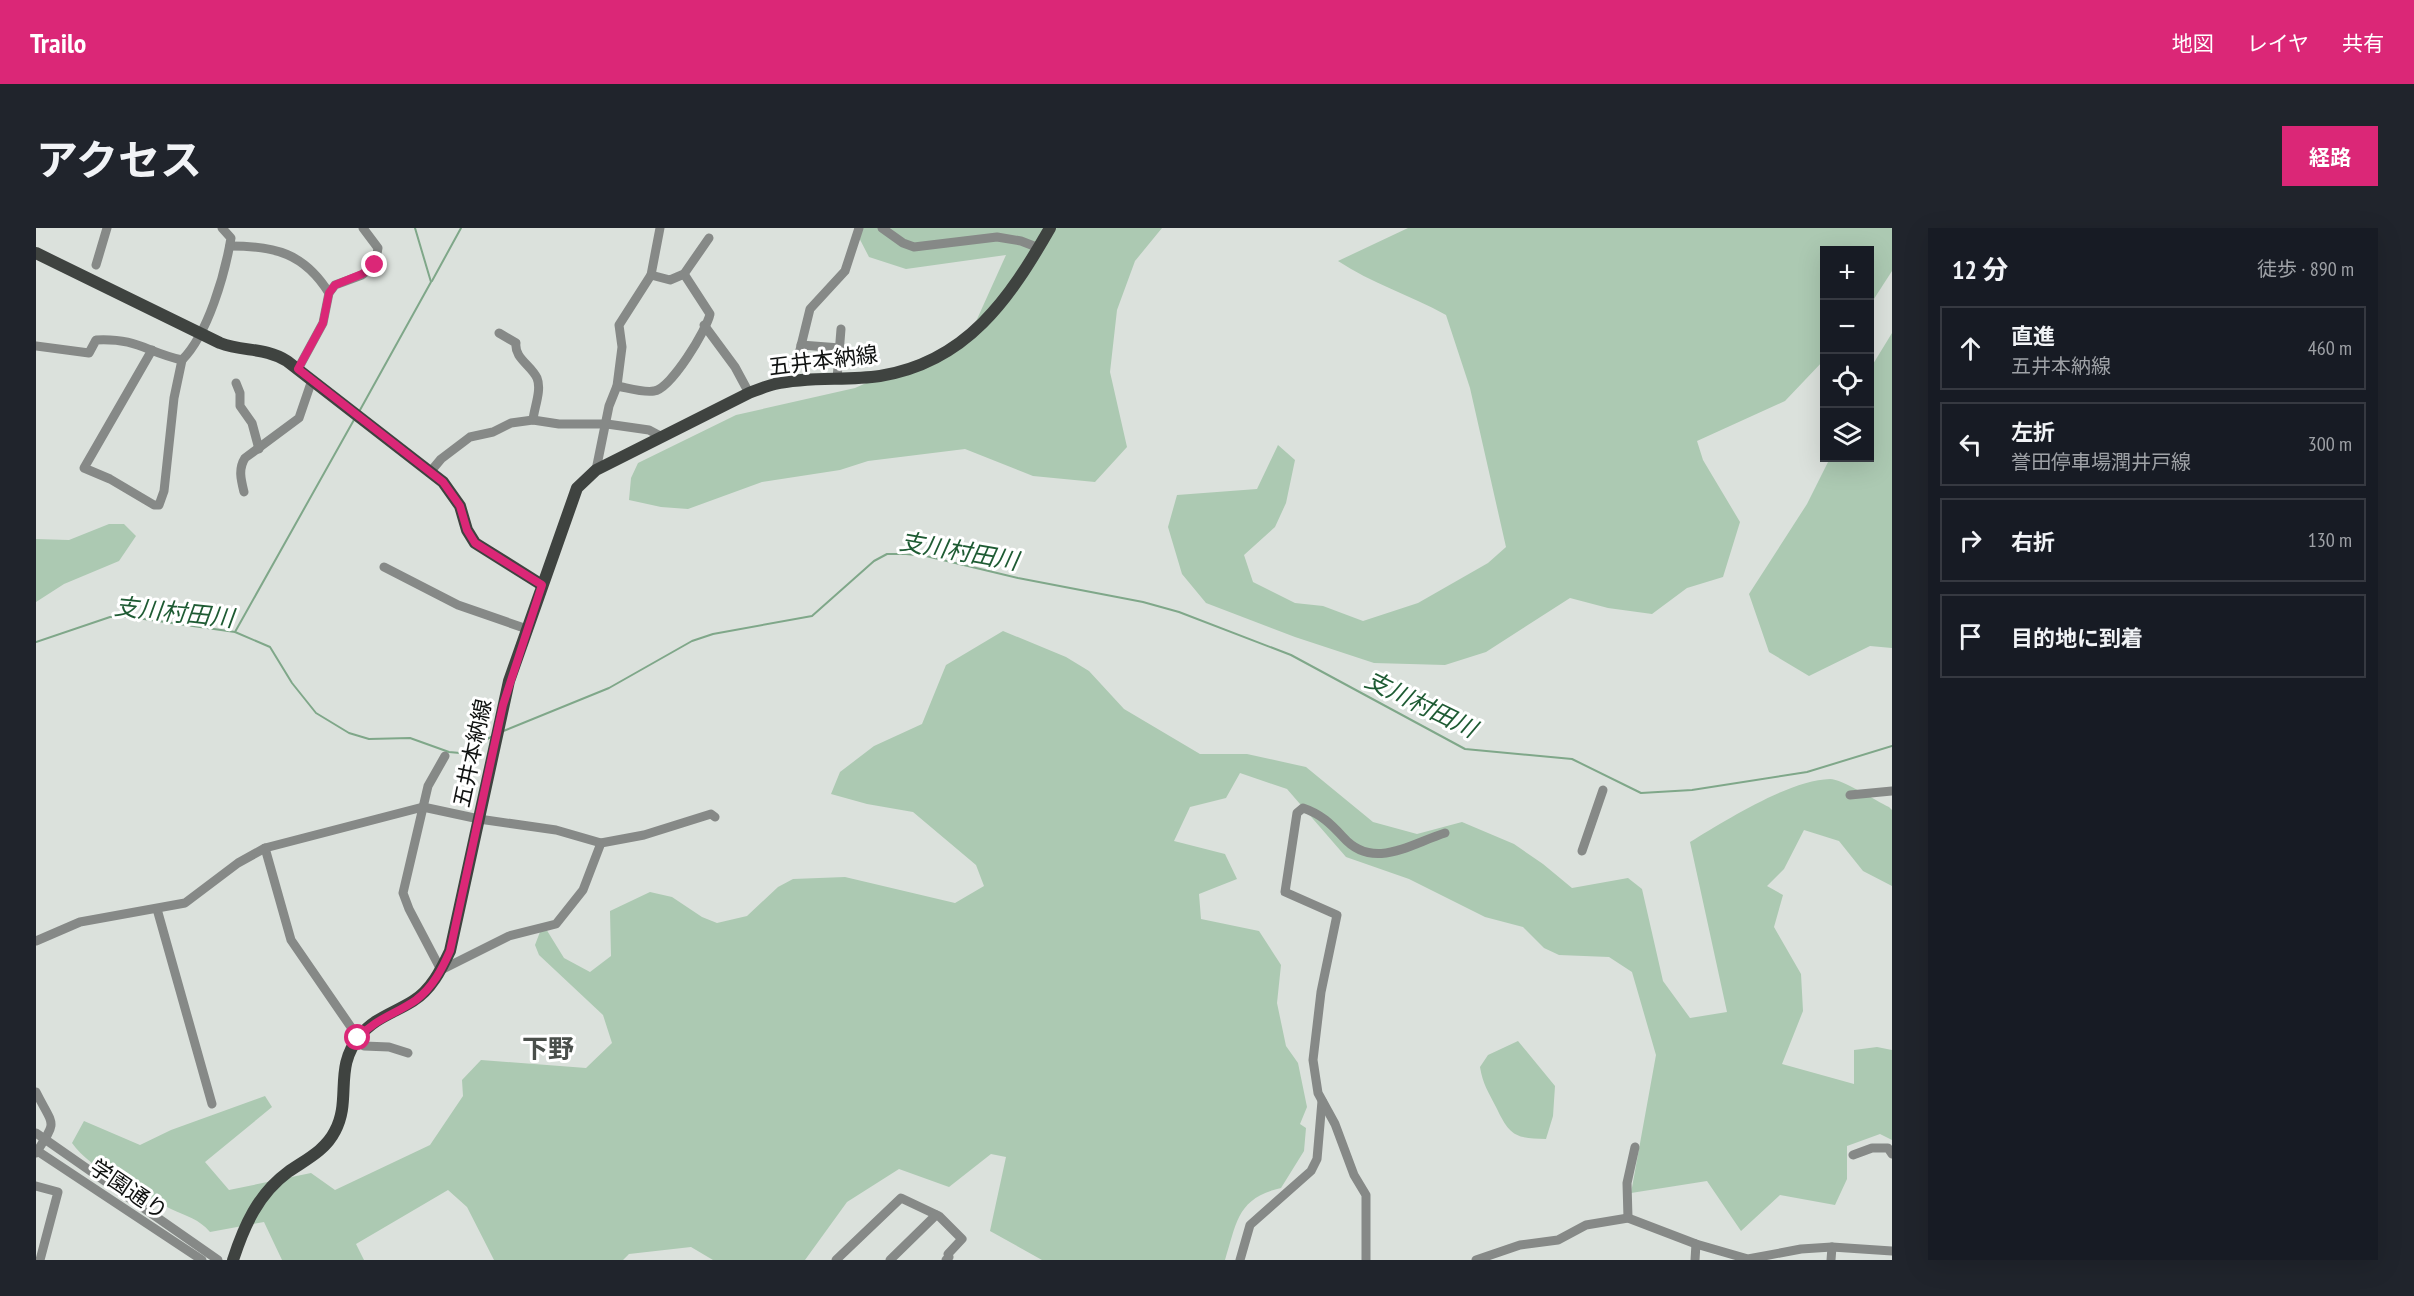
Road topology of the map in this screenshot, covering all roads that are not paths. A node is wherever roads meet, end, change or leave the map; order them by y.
1 (107, 228) edge
2 (222, 228) edge
3 (363, 228) edge
4 (660, 228) edge
5 (859, 228) edge
6 (882, 228) edge
7 (1050, 228) edge
8 (709, 238) dead end
9 (230, 246) junction
10 (1039, 248) junction
11 (36, 253) edge
12 (96, 265) dead end
13 (684, 274) junction
14 (651, 275) junction
15 (329, 293) junction
16 (704, 325) junction
17 (841, 329) dead end
18 (499, 333) dead end
19 (201, 334) junction
20 (36, 345) edge
21 (801, 345) junction
22 (840, 348) junction
23 (152, 350) junction
24 (182, 360) junction
25 (298, 369) junction
26 (312, 380) junction
27 (837, 380) junction
28 (236, 383) dead end
29 (775, 384) junction
30 (617, 386) junction
31 (749, 393) junction
32 (533, 420) junction
33 (607, 424) junction
34 (662, 437) junction
35 (259, 449) junction
36 (596, 470) junction
37 (431, 471) junction
38 (244, 492) dead end
39 (384, 567) dead end
40 (542, 585) junction
41 (527, 629) junction
42 (445, 756) dead end
43 (1603, 790) dead end
44 (1892, 791) edge
45 (1850, 795) dead end
46 (423, 807) junction
47 (716, 817) dead end
48 (479, 819) junction
49 (1445, 833) dead end
50 (601, 843) junction
51 (265, 849) junction
52 (1582, 851) dead end
53 (157, 909) junction
54 (36, 941) edge
55 (441, 970) junction
56 (358, 1038) junction
57 (408, 1053) dead end
58 (36, 1092) edge
59 (1322, 1101) junction
60 (212, 1104) dead end
61 (36, 1133) edge
62 (45, 1140) junction
63 (1635, 1147) dead end
64 (36, 1151) edge
65 (1892, 1154) edge
66 (1853, 1155) dead end
67 (36, 1186) edge
68 (936, 1215) junction
69 (1628, 1218) junction
70 (1696, 1244) junction
71 (1832, 1247) junction
72 (1863, 1248) junction
73 (1801, 1249) junction
74 (1892, 1251) edge
75 (1732, 1258) edge
76 (950, 1259) edge
77 (40, 1260) edge
78 (202, 1260) edge
79 (218, 1260) edge
80 (234, 1260) edge
81 (836, 1260) edge
82 (890, 1260) edge
83 (1240, 1260) edge
84 (1366, 1260) edge
85 (1476, 1260) edge
86 (1695, 1260) edge
87 (1800, 1260) edge
88 (1831, 1260) edge
89 (1862, 1260) edge

1 - 12 street
2 - 9 street
3 - 15 street
4 - 14 street
5 - 21 street
6 - 10 street
7 - 10 main road, 五井本納線
8 - 13 street
9 - 15 street
9 - 19 street
10 - 27 main road, 五井本納線
11 - 19 main road
13 - 14 street
13 - 16 street
14 - 30 street
15 - 25 street
16 - 30 street
16 - 31 street
17 - 22 street
18 - 32 street
19 - 24 street
19 - 25 main road
20 - 23 street
21 - 22 street
21 - 29 street
22 - 27 street
23 - 24 street
23 - 24 street
25 - 26 main road
26 - 35 street
26 - 37 main road
27 - 29 main road, 五井本納線
28 - 35 street
29 - 31 main road, 五井本納線
30 - 33 street
31 - 34 main road, 五井本納線
32 - 33 street
32 - 37 street
33 - 34 street
33 - 36 street
34 - 36 main road, 五井本納線
35 - 38 street
36 - 40 main road, 五井本納線
37 - 40 main road
39 - 41 street
40 - 41 main road, 五井本納線
41 - 48 main road, 五井本納線
42 - 46 street
43 - 52 street
44 - 45 street
46 - 48 street
46 - 51 street
46 - 55 street
47 - 50 street
48 - 50 street
48 - 55 main road, 五井本納線
49 - 59 street
50 - 55 street
51 - 53 street
51 - 56 street
53 - 54 street
53 - 60 street
55 - 56 main road, 五井本納線
56 - 57 street
56 - 80 main road, 五井本納線
58 - 62 street
59 - 83 street
59 - 84 street
61 - 62 street
62 - 64 street
62 - 79 street
63 - 69 street
64 - 78 street, 学園通り
65 - 66 street
67 - 77 street
68 - 76 street
68 - 81 street
68 - 82 street
69 - 70 street
69 - 85 street
70 - 75 street
70 - 86 street
71 - 72 street
71 - 73 street
71 - 88 street
72 - 74 street
72 - 89 street
73 - 75 street
73 - 87 street

